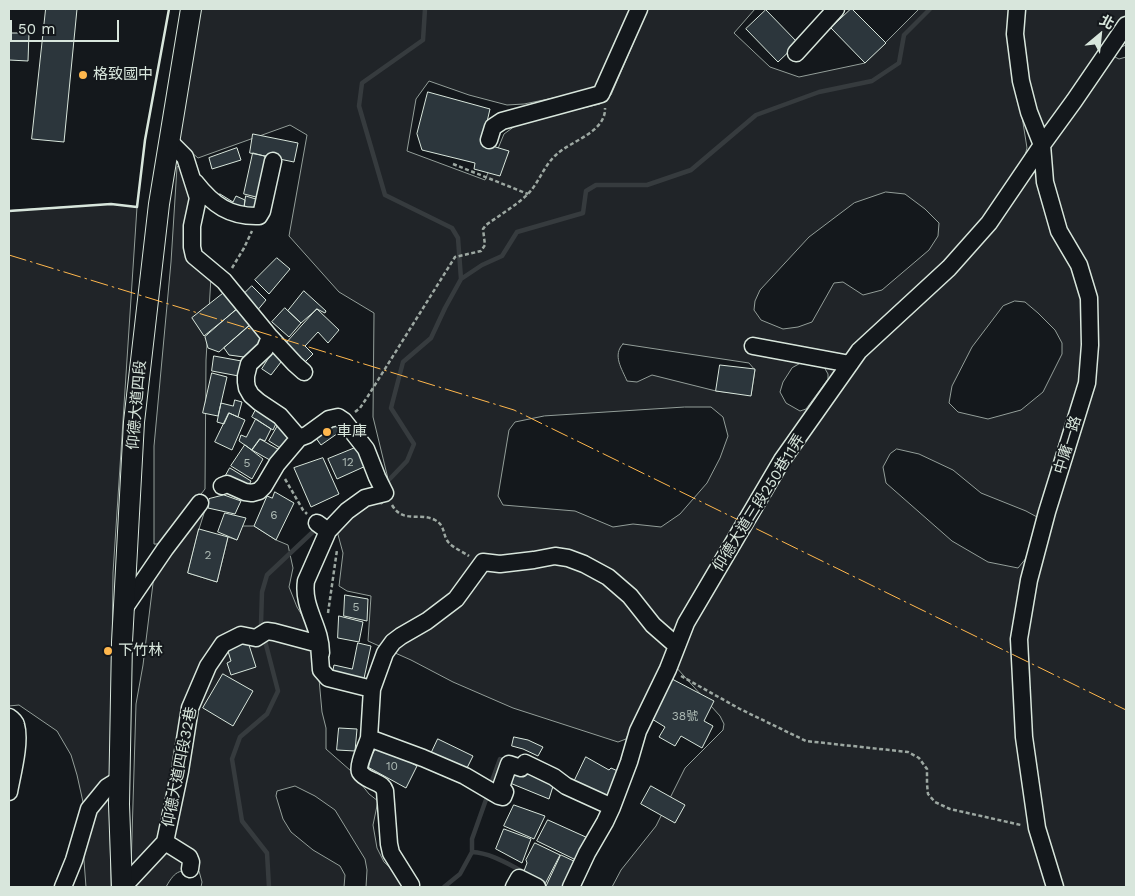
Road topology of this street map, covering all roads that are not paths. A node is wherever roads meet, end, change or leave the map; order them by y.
1 (191, 9) edge
2 (639, 9) edge
3 (836, 9) edge
4 (1017, 9) edge
5 (1126, 25) edge
6 (796, 53) dead end
7 (169, 140) junction
8 (489, 140) dead end
9 (1042, 145) junction
10 (273, 161) dead end
11 (192, 179) junction
12 (270, 337) junction
13 (753, 346) dead end
14 (850, 364) junction
15 (304, 372) dead end
16 (299, 438) junction
17 (222, 486) dead end
18 (200, 503) dead end
19 (124, 609) junction
20 (677, 646) junction
21 (321, 670) junction
22 (372, 689) junction
23 (9, 717) edge
24 (369, 738) junction
25 (120, 779) junction
26 (9, 792) edge
27 (612, 807) junction
28 (165, 842) junction
29 (190, 869) dead end
30 (411, 885) dead end
31 (62, 887) edge
32 (123, 887) edge
33 (514, 887) edge
34 (537, 887) edge
35 (571, 887) edge
36 (1055, 887) edge

1 - 7 main road, 仰德大道四段
2 - 8 street
3 - 6 street
4 - 9 street, 中庸一路
5 - 9 street, 仰德大道三段250巷11弄
7 - 11 street
7 - 19 main road, 仰德大道四段
9 - 14 street, 仰德大道三段250巷11弄
9 - 36 street, 中庸一路
10 - 11 street
11 - 12 street
12 - 15 street
12 - 16 street
13 - 14 street
14 - 20 street, 仰德大道三段250巷11弄
16 - 17 street
16 - 21 street
18 - 19 street
19 - 25 main road, 仰德大道四段
20 - 22 street
20 - 27 street, 仰德大道三段250巷11弄
21 - 22 street
21 - 28 street, 仰德大道四段32巷
22 - 24 street
23 - 26 street
24 - 27 street
24 - 30 street
25 - 31 street
25 - 32 main road, 仰德大道四段
27 - 35 street, 仰德大道三段250巷11弄
28 - 29 street, 仰德大道四段32巷
28 - 32 street, 仰德大道四段32巷
33 - 34 street

